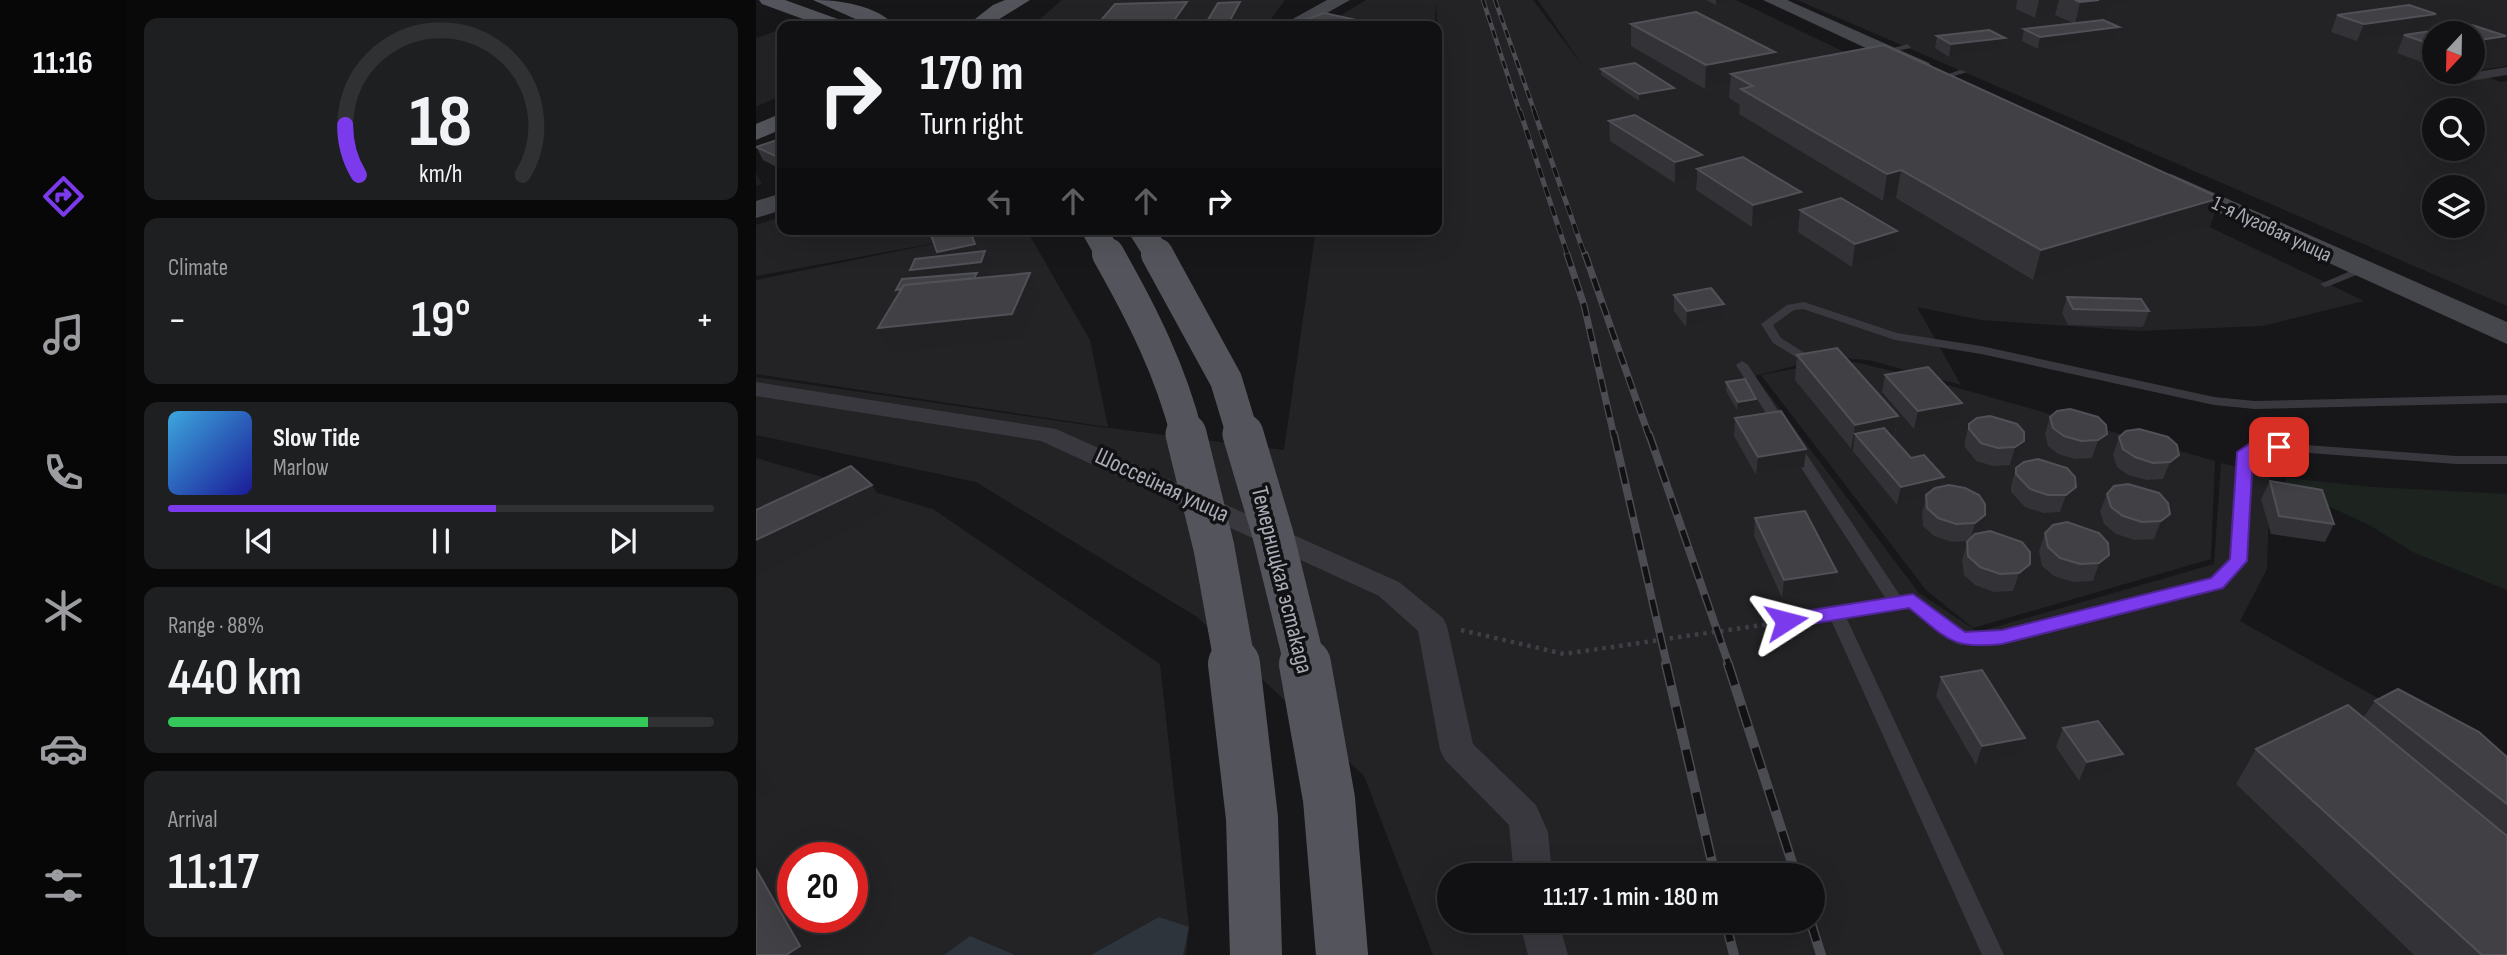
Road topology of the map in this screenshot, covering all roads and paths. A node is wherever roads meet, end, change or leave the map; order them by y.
1 (768, 0) edge
2 (822, 0) edge
3 (1021, 0) edge
4 (1772, 0) edge
5 (1336, 1) edge
6 (825, 21) edge
7 (876, 21) edge
8 (983, 21) edge
9 (1299, 21) edge
10 (2507, 71) edge
11 (2485, 75) edge
12 (1961, 80) edge
13 (777, 116) edge
14 (777, 122) edge
15 (756, 126) edge
16 (756, 133) edge
17 (2148, 172) edge
18 (777, 203) edge
19 (756, 210) edge
20 (1097, 235) edge
21 (1145, 235) edge
22 (2360, 270) junction
23 (2325, 284) dead end
24 (2507, 334) edge
25 (1804, 358) edge
26 (1742, 365) dead end
27 (756, 389) edge
28 (2507, 399) edge
29 (2507, 460) edge
30 (1896, 603) junction
31 (1836, 613) junction
32 (1786, 621) joint
33 (1432, 626) junction
34 (1532, 863) edge
35 (1542, 933) edge
36 (1256, 955) edge
37 (1342, 955) edge
38 (1548, 955) edge
39 (1993, 955) edge

1 - 6 main road
2 - 7 main road
3 - 8 main road
4 - 12 main road
5 - 9 main road
10 - 11 street
13 - 15 main road
14 - 16 main road
17 - 22 main road, 1-я Луговая улица
18 - 19 main road
20 - 36 main road, bridge
21 - 37 main road, Темерницкая эстакада, bridge
22 - 23 lane
22 - 24 main road, 1-я Луговая улица
25 - 28 lane
26 - 30 lane
27 - 33 street, Шоссейная улица
29 - 30 lane
30 - 31 lane
31 - 32 lane
31 - 39 lane
32 - 33 path
33 - 34 street
35 - 38 street

